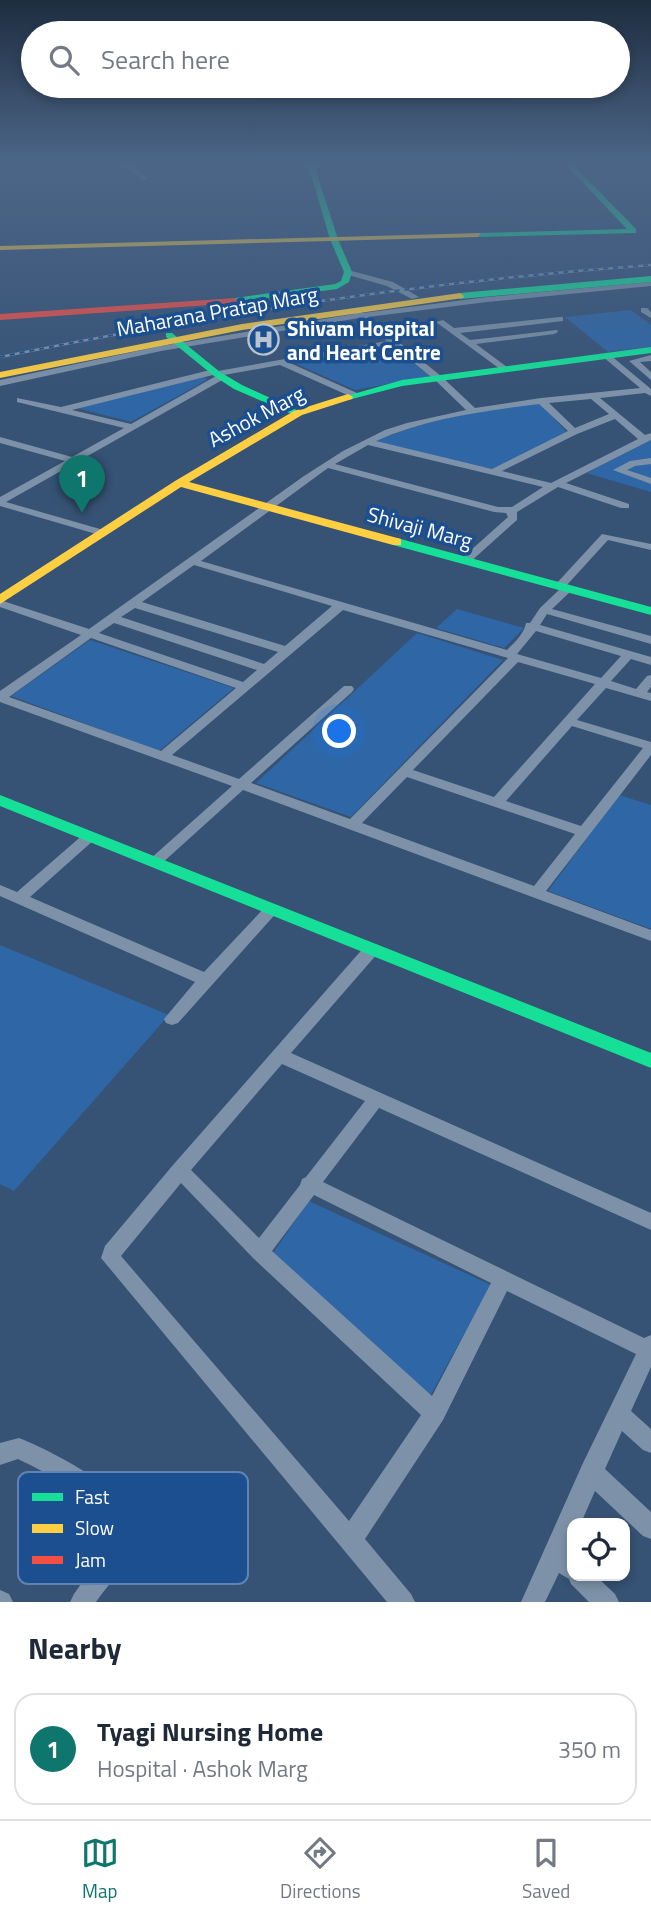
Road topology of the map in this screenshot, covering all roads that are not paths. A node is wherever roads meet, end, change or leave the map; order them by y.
1 (334, 239) edge
2 (306, 240) edge
3 (0, 248) edge
4 (348, 272) junction
5 (651, 277) edge
6 (651, 284) edge
7 (415, 297) junction
8 (643, 310) dead end
9 (355, 312) junction
10 (651, 316) edge
11 (0, 317) edge
12 (559, 320) dead end
13 (540, 321) junction
14 (440, 323) dead end
15 (452, 331) junction
16 (174, 339) junction
17 (394, 342) junction
18 (468, 343) junction
19 (650, 354) edge
20 (606, 356) junction
21 (281, 362) junction
22 (504, 369) junction
23 (0, 370) edge
24 (0, 375) edge
25 (214, 376) junction
26 (651, 377) edge
27 (438, 378) junction
28 (0, 383) edge
29 (649, 391) edge
30 (354, 395) junction
31 (593, 396) junction
32 (20, 400) dead end
33 (541, 401) junction
34 (60, 410) junction
35 (474, 412) junction
36 (298, 413) junction
37 (616, 415) junction
38 (132, 427) junction
39 (574, 432) junction
40 (648, 438) edge
41 (0, 440) edge
42 (366, 442) junction
43 (74, 460) junction
44 (651, 461) edge
45 (327, 465) junction
46 (495, 471) junction
47 (651, 481) edge
48 (179, 483) junction
49 (554, 484) junction
50 (0, 502) edge
51 (267, 506) junction
52 (625, 506) dead end
53 (511, 511) junction
54 (103, 533) junction
55 (651, 547) edge
56 (191, 561) junction
57 (465, 561) junction
58 (563, 588) junction
59 (0, 602) edge
60 (132, 603) junction
61 (341, 605) junction
62 (544, 610) junction
63 (651, 611) edge
64 (111, 618) junction
65 (530, 626) junction
66 (89, 634) junction
67 (651, 640) edge
68 (287, 651) junction
69 (629, 654) junction
70 (512, 656) junction
71 (651, 661) edge
72 (265, 669) junction
73 (651, 679) edge
74 (602, 682) junction
75 (245, 687) junction
76 (348, 690) dead end
77 (645, 695) edge
78 (0, 698) edge
79 (568, 721) junction
80 (651, 746) edge
81 (162, 757) junction
82 (403, 771) junction
83 (241, 786) junction
84 (0, 800) edge
85 (497, 803) junction
86 (354, 823) junction
87 (584, 832) junction
88 (90, 836) junction
89 (155, 862) junction
90 (0, 890) edge
91 (537, 892) junction
92 (19, 898) junction
93 (272, 909) junction
94 (651, 936) edge
95 (372, 949) junction
96 (206, 980) junction
97 (172, 1018) dead end
98 (279, 1055) junction
99 (651, 1061) edge
100 (376, 1099) junction
101 (180, 1170) junction
102 (309, 1184) junction
103 (651, 1222) edge
104 (260, 1252) junction
105 (503, 1279) junction
106 (650, 1347) edge
107 (435, 1413) junction
108 (618, 1413) junction
109 (651, 1443) edge
110 (0, 1454) edge
111 (591, 1471) junction
112 (61, 1472) edge
113 (651, 1528) edge
114 (350, 1541) junction
115 (555, 1553) junction
116 (567, 1565) edge
117 (584, 1581) edge
118 (95, 1584) edge
119 (82, 1602) edge
120 (403, 1602) edge
121 (533, 1602) edge
122 (607, 1602) edge

1 - 4 street
2 - 3 street
4 - 7 street
4 - 11 street
5 - 7 street, Maharana Pratap Marg
5 - 9 street, Maharana Pratap Marg
6 - 9 street
7 - 16 street, Maharana Pratap Marg
8 - 10 street
9 - 16 street, Maharana Pratap Marg
9 - 17 street
12 - 13 street
13 - 15 street
13 - 18 street
14 - 15 street
15 - 18 street
16 - 23 street, Maharana Pratap Marg
16 - 24 street, Maharana Pratap Marg
16 - 25 street
16 - 28 street
17 - 21 street
17 - 27 street
18 - 22 street
19 - 20 street, Ashok Marg
19 - 26 street
20 - 22 street, Ashok Marg
20 - 29 street
21 - 25 street
21 - 30 street
22 - 27 street, Ashok Marg
25 - 34 street
25 - 36 street
25 - 38 street
27 - 30 street, Ashok Marg
27 - 35 street
29 - 31 street
30 - 36 street, Ashok Marg
31 - 33 street
31 - 37 street
32 - 34 street
33 - 35 street
33 - 39 street
34 - 38 street
35 - 42 street
36 - 48 street, Ashok Marg
37 - 39 street
37 - 40 street
38 - 43 street
39 - 46 street
40 - 49 street
41 - 43 street
42 - 45 street
42 - 46 street
43 - 50 street
44 - 47 street
45 - 51 street
45 - 53 street
46 - 49 street
48 - 51 street, Shivaji Marg
48 - 54 street, Ashok Marg
49 - 52 street
49 - 53 street
50 - 54 street
51 - 56 street
51 - 57 street, Shivaji Marg
53 - 57 street
54 - 59 street, Ashok Marg
55 - 58 street
56 - 60 street
56 - 61 street
57 - 58 street, Shivaji Marg
58 - 62 street
58 - 63 street, Shivaji Marg
59 - 66 street
60 - 64 street
60 - 68 street
61 - 68 street
61 - 70 street
62 - 65 street
62 - 67 street
64 - 66 street
64 - 72 street
65 - 69 street
65 - 70 street
66 - 75 street
66 - 78 street
68 - 72 street
69 - 71 street
69 - 74 street
70 - 74 street
70 - 82 street
72 - 75 street
73 - 77 street
74 - 77 street
74 - 79 street
75 - 81 street
76 - 83 street
78 - 81 street
79 - 80 street
79 - 85 street
80 - 87 street
81 - 83 street
82 - 85 street
82 - 86 street
83 - 86 street
83 - 89 street
84 - 88 street
85 - 87 street
86 - 91 street
87 - 91 street
88 - 89 street
88 - 92 street
89 - 93 street
90 - 92 street
91 - 94 street
92 - 96 street
93 - 95 street
93 - 96 street
95 - 98 street
95 - 99 street
96 - 97 street
98 - 100 street
98 - 101 street
100 - 102 street
100 - 103 street
101 - 104 street
101 - 114 street
102 - 104 street
102 - 105 street
104 - 107 street
105 - 106 street
105 - 107 street
106 - 108 street
107 - 114 street
108 - 109 street
108 - 111 street
110 - 112 street
111 - 113 street
111 - 115 street
114 - 120 street
115 - 116 street
115 - 121 street
117 - 122 street
118 - 119 street

